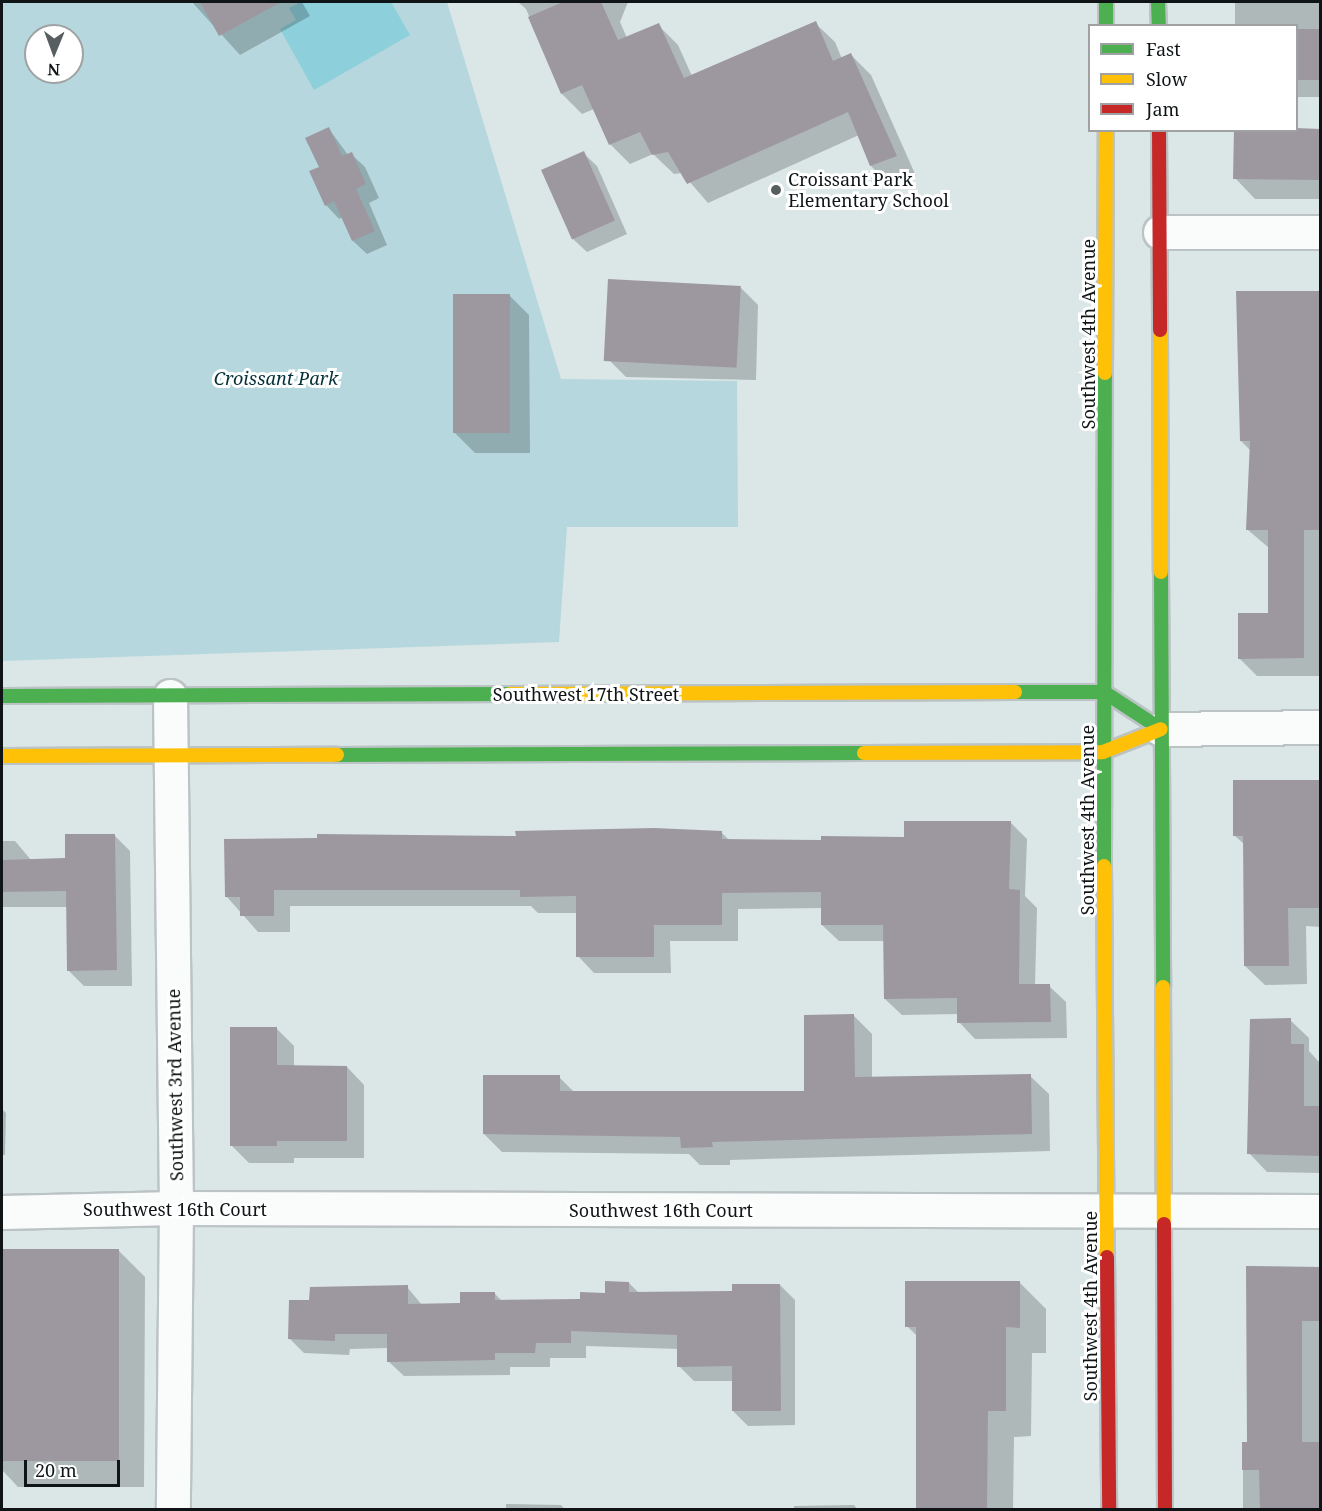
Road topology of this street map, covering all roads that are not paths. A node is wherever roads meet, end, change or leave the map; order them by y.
1 (1107, 2) edge
2 (1158, 2) edge
3 (1106, 24) edge
4 (1159, 24) edge
5 (1106, 132) edge
6 (1159, 132) edge
7 (1160, 232) junction
8 (1320, 232) edge
9 (1104, 692) junction
10 (2, 696) edge
11 (170, 696) junction
12 (1320, 727) edge
13 (1161, 729) junction
14 (1104, 752) junction
15 (2, 756) edge
16 (173, 757) junction
17 (176, 1208) junction
18 (1320, 1210) edge
19 (1108, 1211) junction
20 (2, 1212) edge
21 (1165, 1212) junction
22 (172, 1509) edge
23 (1109, 1509) edge
24 (1165, 1509) edge

1 - 3 main road
2 - 4 main road
5 - 9 main road, Southwest 4th Avenue
6 - 7 main road
7 - 8 street
7 - 13 main road
9 - 11 main road, Southwest 17th Street
9 - 13 main road
9 - 14 main road, Southwest 4th Avenue
10 - 11 main road, Southwest 17th Street
11 - 16 street, Southwest 3rd Avenue
12 - 13 street
13 - 14 main road
13 - 21 main road
14 - 16 main road
14 - 19 main road, Southwest 4th Avenue
15 - 16 main road
16 - 17 street, Southwest 3rd Avenue
17 - 19 street, Southwest 16th Court
17 - 20 street, Southwest 16th Court
17 - 22 street, Southwest 3rd Avenue
18 - 21 street, Southwest 16th Court
19 - 21 street, Southwest 16th Court
19 - 23 main road, Southwest 4th Avenue
21 - 24 main road

